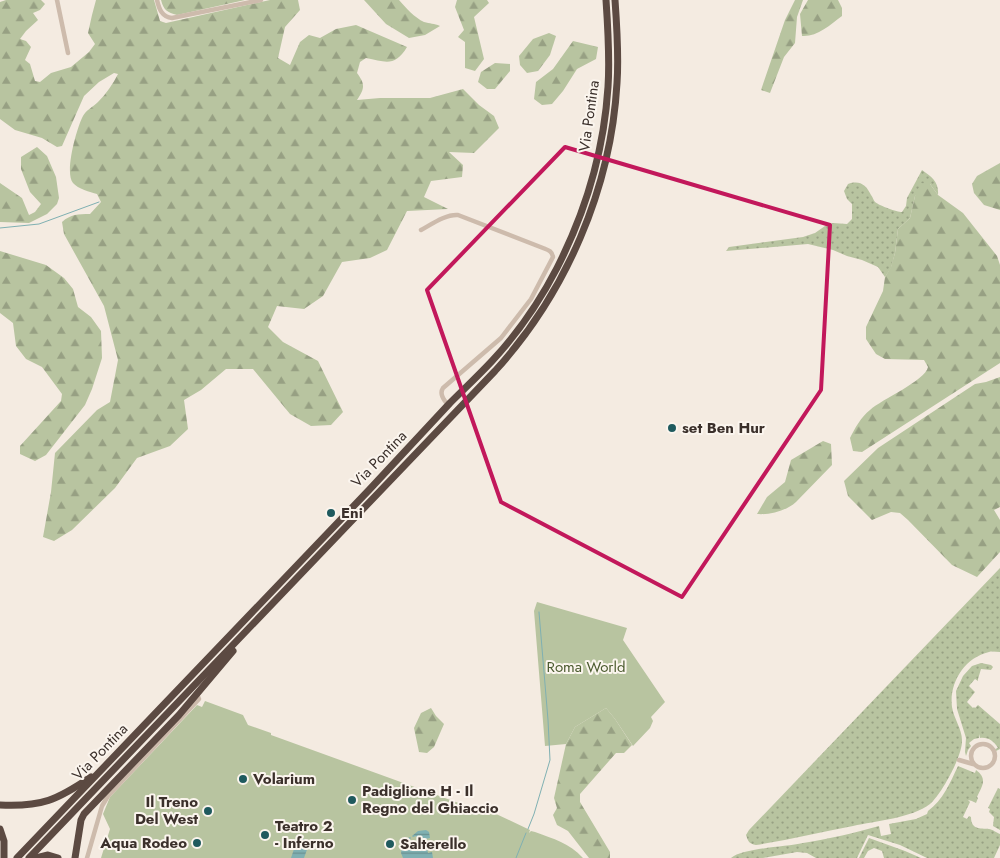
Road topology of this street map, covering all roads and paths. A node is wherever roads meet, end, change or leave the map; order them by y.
1 (57, 0) edge
2 (157, 0) edge
3 (261, 0) edge
4 (606, 0) edge
5 (615, 0) edge
6 (68, 54) dead end
7 (421, 230) dead end
8 (448, 405) junction
9 (287, 588) junction
10 (197, 694) junction
11 (959, 760) dead end
12 (973, 764) junction
13 (103, 768) junction
14 (0, 805) edge
15 (0, 828) edge
16 (4, 858) edge
17 (17, 858) edge
18 (29, 858) edge
19 (36, 858) edge
20 (58, 858) edge
21 (75, 858) edge
22 (87, 858) edge

1 - 6 street
2 - 3 street
4 - 8 highway, Via Pontina
5 - 9 highway, Via Pontina
7 - 8 street
8 - 13 highway, Via Pontina
9 - 10 highway
9 - 18 highway, Via Pontina
10 - 21 highway
10 - 22 street
11 - 12 street
12 - 12 street
13 - 14 highway
13 - 17 highway, Via Pontina
15 - 16 highway
19 - 20 highway

